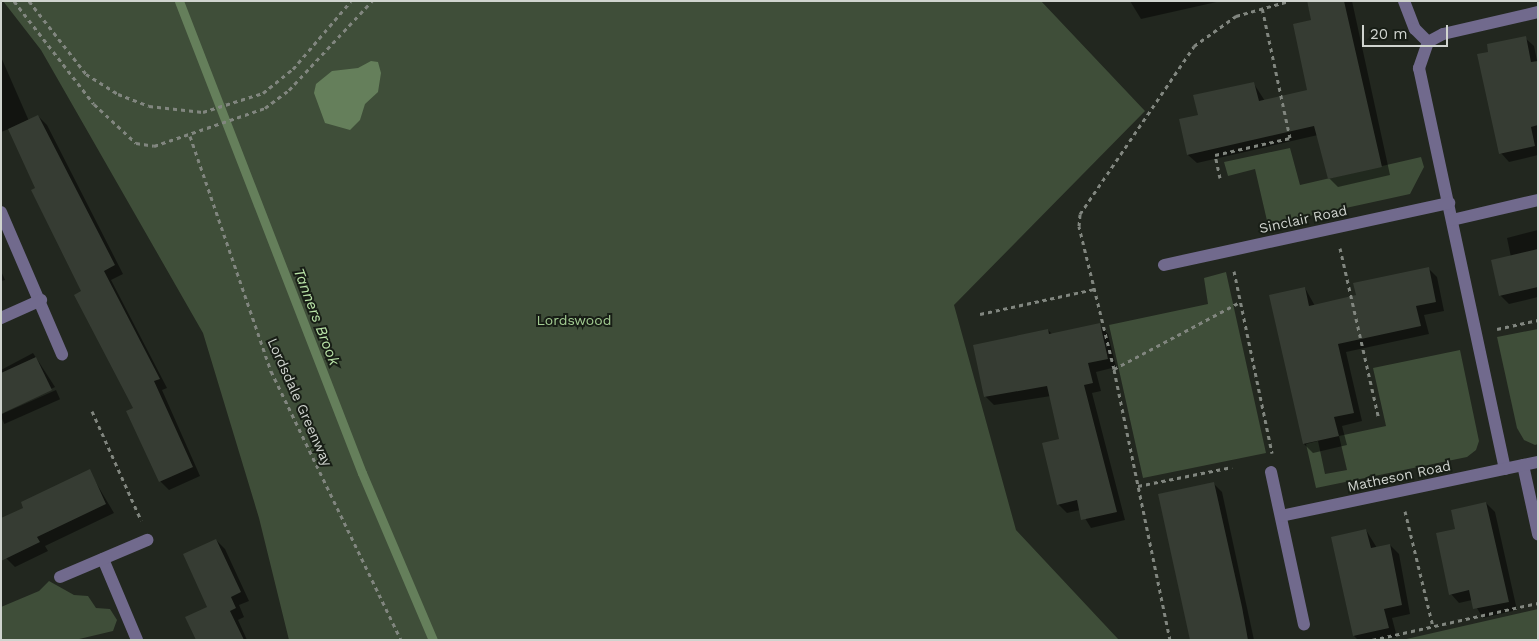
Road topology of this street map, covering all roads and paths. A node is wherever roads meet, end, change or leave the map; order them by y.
1 (14, 1) edge
2 (29, 1) edge
3 (351, 1) edge
4 (372, 1) edge
5 (1289, 1) edge
6 (1404, 1) edge
7 (1262, 7) junction
8 (1538, 12) edge
9 (1428, 42) junction
10 (190, 136) junction
11 (1220, 178) dead end
12 (1538, 200) edge
13 (1449, 203) junction
14 (1, 212) edge
15 (1452, 220) junction
16 (1335, 228) junction
17 (1230, 250) junction
18 (1164, 265) dead end
19 (1095, 288) junction
20 (41, 300) junction
21 (1240, 302) junction
22 (980, 314) dead end
23 (1, 318) edge
24 (1538, 320) edge
25 (1476, 333) junction
26 (62, 354) dead end
27 (1114, 369) junction
28 (92, 411) dead end
29 (1379, 419) dead end
30 (1272, 452) dead end
31 (1538, 462) edge
32 (1523, 465) junction
33 (1232, 467) dead end
34 (1505, 468) junction
35 (1271, 472) dead end
36 (1138, 486) junction
37 (1281, 516) junction
38 (1408, 520) dead end
39 (1538, 534) edge
40 (146, 540) joint
41 (102, 558) junction
42 (60, 577) dead end
43 (1538, 603) edge
44 (1304, 624) dead end
45 (1433, 627) junction
46 (136, 640) edge
47 (401, 640) edge
48 (1170, 640) edge
49 (1372, 640) edge

1 - 10 path
2 - 3 path
4 - 10 path
5 - 7 path
6 - 9 street
7 - 11 path
7 - 19 path
8 - 9 street
9 - 13 street
10 - 47 path, Lordsdale Greenway
12 - 15 street
13 - 15 street
13 - 16 street, Sinclair Road
14 - 20 street
15 - 25 street
16 - 17 street, Sinclair Road
16 - 29 path
17 - 18 street, Sinclair Road
17 - 21 path
19 - 22 path
19 - 27 path
20 - 23 street
20 - 26 street
21 - 27 path
21 - 30 path
24 - 25 path
25 - 34 street
27 - 36 path
28 - 40 path
31 - 32 street, Matheson Road
32 - 34 street, Matheson Road
32 - 39 street
33 - 36 path
34 - 37 street, Matheson Road
35 - 37 street
36 - 48 path
37 - 44 street
38 - 45 path
40 - 41 street
41 - 42 street
41 - 46 street
43 - 45 path
45 - 49 path

